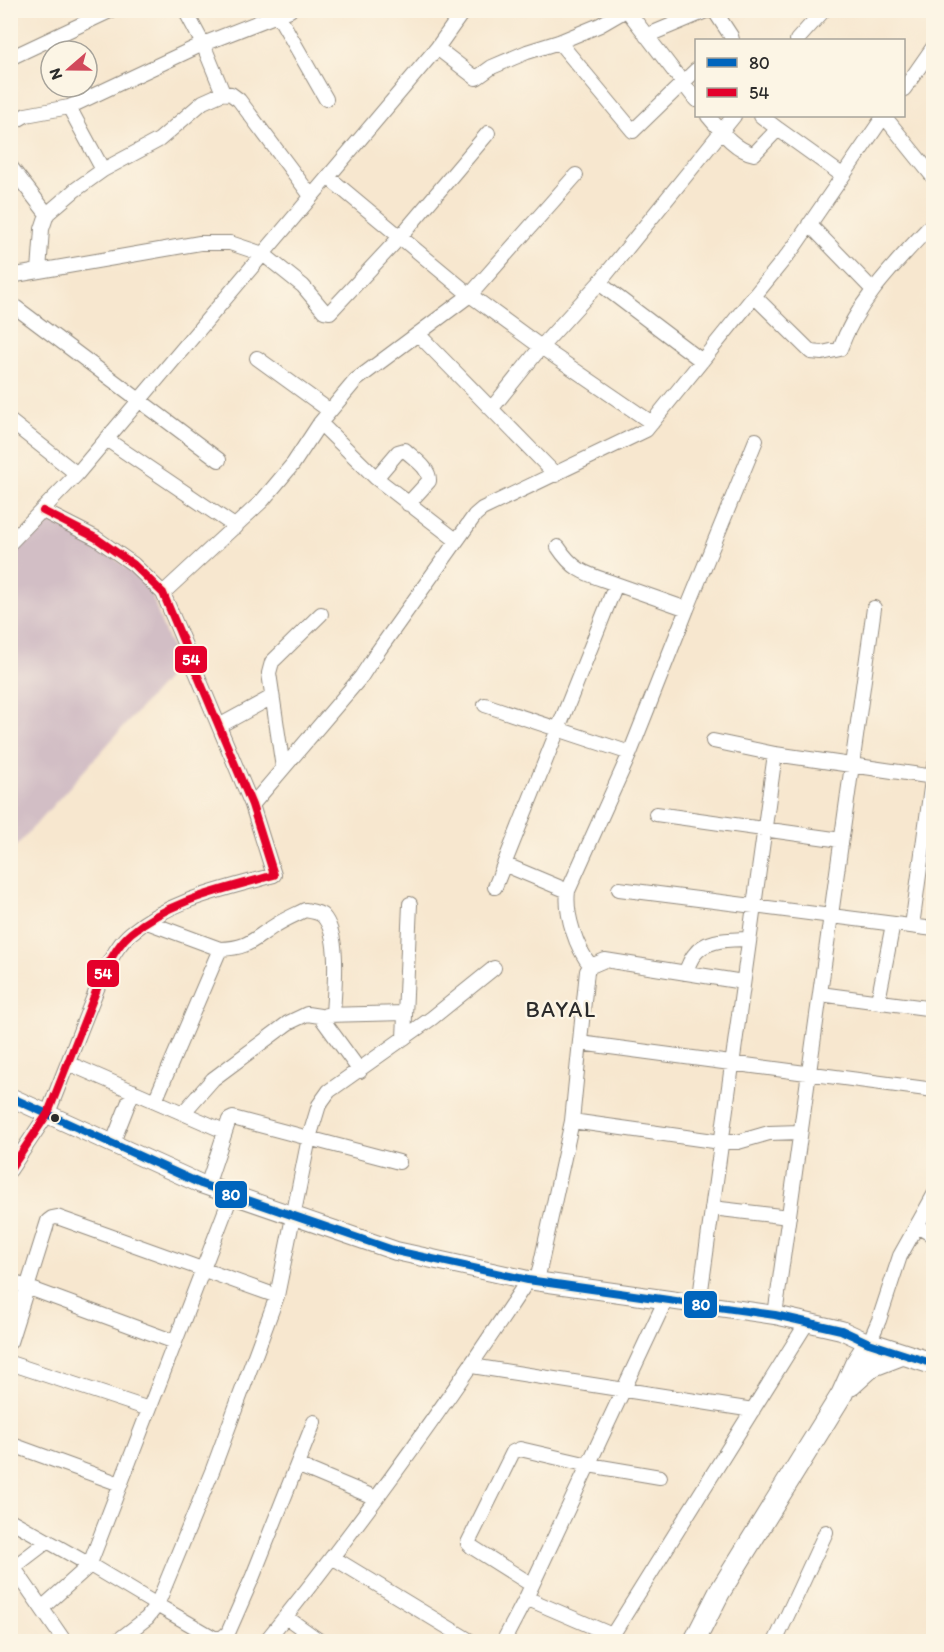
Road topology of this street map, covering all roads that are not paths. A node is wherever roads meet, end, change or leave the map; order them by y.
1 (112, 10) edge
2 (185, 10) edge
3 (464, 10) edge
4 (626, 10) edge
5 (708, 10) edge
6 (714, 10) edge
7 (284, 13) edge
8 (817, 13) edge
9 (646, 36) junction
10 (732, 39) edge
11 (798, 39) edge
12 (559, 42) junction
13 (203, 44) junction
14 (933, 46) edge
15 (437, 48) junction
16 (10, 58) edge
17 (695, 71) edge
18 (682, 82) junction
19 (905, 86) edge
20 (223, 93) junction
21 (326, 99) dead end
22 (695, 99) edge
23 (69, 107) junction
24 (709, 117) edge
25 (733, 117) edge
26 (762, 117) edge
27 (883, 117) edge
28 (885, 117) edge
29 (10, 124) edge
30 (778, 129) junction
31 (721, 131) junction
32 (488, 133) dead end
33 (10, 166) edge
34 (103, 170) junction
35 (576, 174) dead end
36 (842, 175) junction
37 (328, 177) junction
38 (933, 178) edge
39 (311, 196) junction
40 (47, 214) junction
41 (933, 222) edge
42 (809, 224) junction
43 (400, 237) junction
44 (263, 254) junction
45 (39, 271) junction
46 (10, 276) edge
47 (599, 283) junction
48 (873, 290) junction
49 (470, 295) junction
50 (754, 296) junction
51 (10, 303) edge
52 (418, 334) junction
53 (541, 347) junction
54 (257, 358) dead end
55 (702, 361) junction
56 (139, 400) junction
57 (492, 408) junction
58 (330, 411) junction
59 (10, 421) edge
60 (320, 423) junction
61 (652, 423) junction
62 (106, 439) junction
63 (756, 440) dead end
64 (219, 460) dead end
65 (76, 474) junction
66 (556, 475) junction
67 (376, 478) junction
68 (408, 504) junction
69 (43, 511) junction
70 (236, 526) junction
71 (13, 536) edge
72 (456, 540) junction
73 (558, 547) dead end
74 (616, 584) junction
75 (163, 593) junction
76 (874, 608) dead end
77 (687, 609) junction
78 (321, 614) dead end
79 (272, 697) junction
80 (485, 705) dead end
81 (219, 726) junction
82 (559, 729) junction
83 (713, 741) dead end
84 (630, 753) junction
85 (775, 754) junction
86 (852, 765) junction
87 (283, 768) junction
88 (933, 773) edge
89 (252, 805) junction
90 (656, 814) dead end
91 (764, 829) junction
92 (842, 840) junction
93 (928, 849) edge
94 (506, 865) junction
95 (495, 887) dead end
96 (619, 889) dead end
97 (568, 891) junction
98 (410, 904) dead end
99 (754, 906) junction
100 (831, 915) junction
101 (147, 922) junction
102 (893, 924) junction
103 (912, 926) junction
104 (933, 929) edge
105 (749, 939) junction
106 (220, 949) junction
107 (591, 966) junction
108 (494, 968) dead end
109 (685, 973) junction
110 (743, 982) junction
111 (820, 994) junction
112 (878, 1001) junction
113 (933, 1009) edge
114 (405, 1012) junction
115 (327, 1015) junction
116 (404, 1038) junction
117 (580, 1043) junction
118 (68, 1063) junction
119 (732, 1063) junction
120 (360, 1071) junction
121 (809, 1073) junction
122 (933, 1090) edge
123 (133, 1091) junction
124 (10, 1097) edge
125 (155, 1101) junction
126 (48, 1113) junction
127 (183, 1113) junction
128 (572, 1121) junction
129 (224, 1131) junction
130 (800, 1132) junction
131 (309, 1138) junction
132 (113, 1142) junction
133 (721, 1142) junction
134 (399, 1162) dead end
135 (10, 1170) edge
136 (207, 1186) junction
137 (933, 1195) edge
138 (231, 1196) junction
139 (712, 1208) junction
140 (294, 1215) junction
141 (789, 1217) junction
142 (916, 1226) junction
143 (933, 1236) edge
144 (202, 1270) junction
145 (532, 1280) junction
146 (10, 1281) edge
147 (27, 1287) junction
148 (277, 1296) junction
149 (666, 1299) junction
150 (699, 1304) junction
151 (775, 1315) junction
152 (808, 1321) junction
153 (10, 1342) edge
154 (175, 1342) junction
155 (869, 1343) junction
156 (903, 1354) junction
157 (10, 1363) edge
158 (933, 1364) edge
159 (472, 1366) junction
160 (623, 1391) junction
161 (842, 1394) junction
162 (149, 1410) junction
163 (753, 1410) junction
164 (314, 1422) dead end
165 (10, 1444) edge
166 (297, 1465) junction
167 (589, 1465) junction
168 (660, 1477) dead end
169 (120, 1484) junction
170 (376, 1498) junction
171 (10, 1521) edge
172 (826, 1532) dead end
173 (48, 1541) junction
174 (332, 1557) junction
175 (90, 1565) junction
176 (12, 1569) edge
177 (532, 1585) junction
178 (526, 1598) junction
179 (157, 1605) junction
180 (42, 1608) junction
181 (285, 1617) junction
182 (610, 1638) edge
183 (65, 1641) edge
184 (116, 1641) edge
185 (265, 1641) edge
186 (321, 1641) edge
187 (472, 1641) edge
188 (503, 1641) edge
189 (694, 1641) edge
190 (775, 1641) edge

1 - 16 street
2 - 13 street
3 - 15 street
4 - 9 street
4 - 12 street
5 - 9 street
6 - 10 street
7 - 13 street
7 - 21 street
8 - 11 street
9 - 18 street
12 - 15 street
12 - 18 street
13 - 20 street
13 - 23 street
14 - 19 street
15 - 37 street
17 - 18 street
18 - 22 street
20 - 34 street
20 - 39 street
23 - 29 street
23 - 34 street
24 - 31 street
25 - 31 street
26 - 30 street
27 - 36 street
28 - 38 street
30 - 31 street
30 - 36 street
31 - 47 street
32 - 43 street
33 - 40 street
34 - 40 street
35 - 49 street
36 - 42 street
37 - 39 street
37 - 43 street
39 - 44 street
40 - 45 street
41 - 48 street
42 - 48 street
42 - 50 street
43 - 44 street
43 - 49 street
44 - 45 street
44 - 56 street
45 - 46 street
47 - 53 street
47 - 55 street
48 - 50 street
49 - 52 street
49 - 53 street
50 - 55 street
51 - 56 street
52 - 57 street
52 - 58 street
53 - 57 street
53 - 61 street
54 - 58 street
55 - 61 street
56 - 62 street
56 - 64 street
57 - 66 street
58 - 60 street
59 - 65 street
60 - 67 street
60 - 70 street
61 - 66 street
62 - 65 street
62 - 70 street
63 - 77 street
65 - 69 street
66 - 72 street
67 - 68 street
67 - 68 street
68 - 72 street
69 - 71 street
69 - 75 street
70 - 75 street
72 - 87 street
73 - 74 street
74 - 77 street
74 - 82 street
75 - 81 street
76 - 86 street
77 - 84 street
78 - 79 street
79 - 81 street
79 - 87 street
80 - 82 street
81 - 89 street
82 - 84 street
82 - 94 street
83 - 85 street
84 - 97 street
85 - 86 street
85 - 91 street
86 - 88 street
86 - 92 street
87 - 89 street
88 - 93 street
89 - 101 street
90 - 91 street
91 - 92 street
91 - 99 street
92 - 100 street
93 - 103 street
94 - 95 street
94 - 97 street
96 - 99 street
97 - 107 street
98 - 114 street
99 - 100 street
99 - 105 street
100 - 102 street
100 - 111 street
101 - 106 street
101 - 118 street
102 - 103 street
102 - 112 street
103 - 104 street
105 - 109 street
105 - 110 street
106 - 115 street
106 - 125 street
107 - 109 street
107 - 117 street
108 - 116 street
109 - 110 street
110 - 119 street
111 - 112 street
111 - 121 street
112 - 113 street
114 - 115 street
114 - 116 street
115 - 120 street
115 - 127 street
116 - 120 street
117 - 119 street
117 - 128 street
118 - 123 street
118 - 126 street
119 - 121 street
119 - 133 street
120 - 131 street
121 - 122 street
121 - 130 street
123 - 125 street
123 - 132 street
124 - 126 street
125 - 127 street
126 - 132 street
126 - 135 street
127 - 129 street
128 - 133 street
128 - 145 street
129 - 131 street
129 - 136 street
130 - 133 street
130 - 141 street
131 - 134 street
131 - 140 street
132 - 136 street
133 - 139 street
136 - 138 street
137 - 142 street
138 - 140 street
138 - 144 street
139 - 141 street
139 - 150 street
140 - 145 street
140 - 148 street
141 - 151 street
142 - 143 street
142 - 155 street
144 - 147 street
144 - 148 street
144 - 154 street
145 - 149 street
145 - 159 street
146 - 147 street
147 - 153 street
147 - 154 street
148 - 179 street
149 - 150 street
149 - 160 street
150 - 151 street
151 - 152 street
152 - 155 street
152 - 163 street
154 - 162 street
155 - 156 main road
155 - 161 main road
156 - 158 main road
156 - 161 main road
157 - 162 street
159 - 160 street
159 - 170 street
160 - 163 street
160 - 167 street
161 - 189 main road
162 - 169 street
163 - 182 street
164 - 166 street
165 - 169 street
166 - 170 street
166 - 179 street
167 - 168 street
167 - 177 street
167 - 177 street
169 - 175 street
170 - 174 street
171 - 173 street
172 - 190 street
173 - 175 street
173 - 176 street
174 - 181 street
174 - 187 street
175 - 179 street
175 - 180 street
176 - 180 street
177 - 178 street
178 - 182 street
178 - 188 street
179 - 184 street
180 - 183 street
181 - 185 street
181 - 186 street

